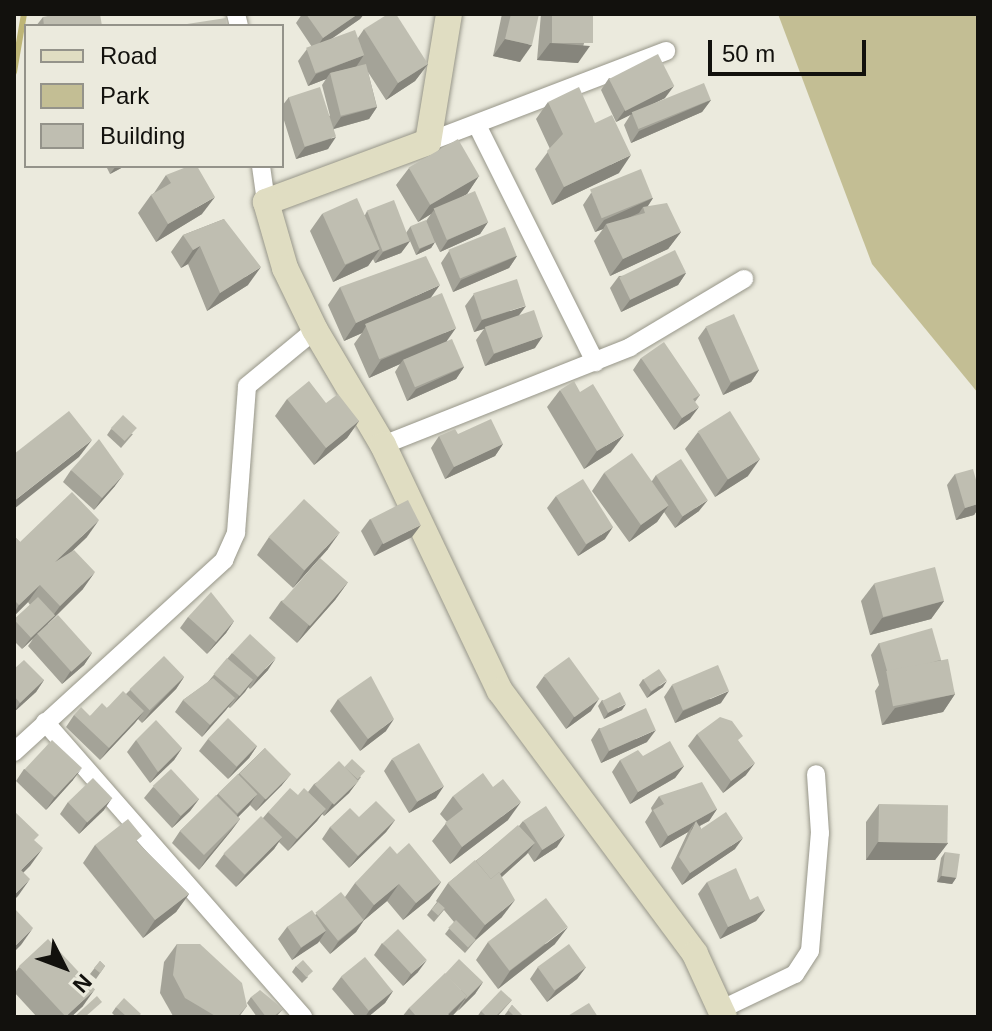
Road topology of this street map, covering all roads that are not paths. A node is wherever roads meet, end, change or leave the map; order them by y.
1 (449, 14) edge
2 (666, 51) dead end
3 (478, 127) junction
4 (428, 142) junction
5 (261, 168) edge
6 (266, 202) junction
7 (744, 279) dead end
8 (315, 330) junction
9 (595, 362) junction
10 (383, 445) junction
11 (45, 722) junction
12 (14, 752) edge
13 (816, 774) dead end
14 (723, 1013) edge
15 (303, 1017) edge

1 - 4 street
2 - 3 street
3 - 4 street
3 - 9 street
4 - 6 street
5 - 6 street
6 - 8 street
7 - 9 street
8 - 10 street
8 - 11 street
9 - 10 street
10 - 14 street
11 - 12 street
11 - 15 street
13 - 14 street

